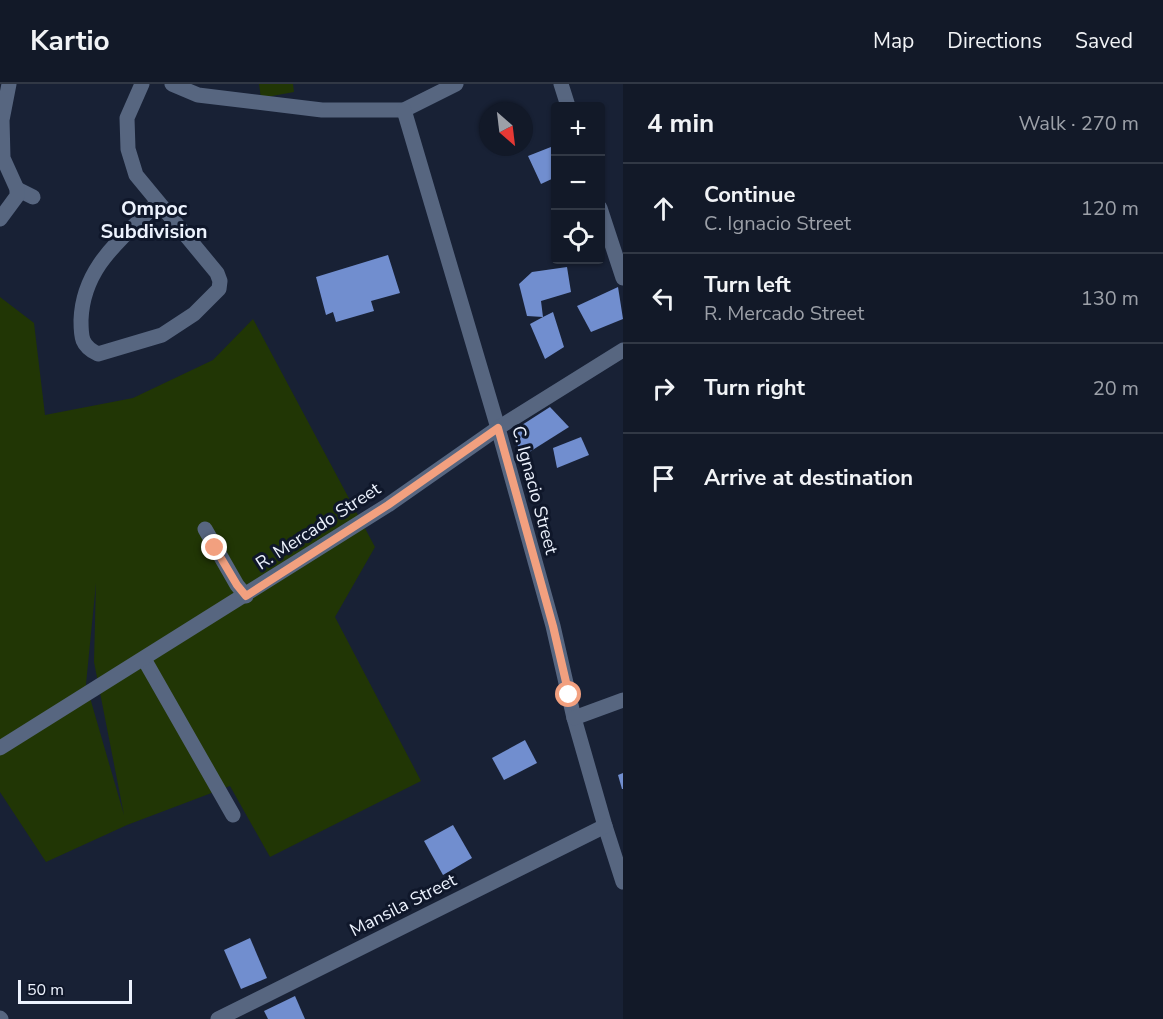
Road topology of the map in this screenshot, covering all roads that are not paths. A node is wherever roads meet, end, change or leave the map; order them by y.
1 (4, 84) edge
2 (9, 84) edge
3 (142, 84) edge
4 (172, 84) edge
5 (456, 84) edge
6 (561, 84) edge
7 (0, 88) edge
8 (567, 102) edge
9 (404, 110) junction
10 (17, 189) junction
11 (33, 197) dead end
12 (157, 203) junction
13 (601, 210) edge
14 (0, 219) edge
15 (623, 278) edge
16 (623, 350) edge
17 (498, 428) junction
18 (205, 529) dead end
19 (246, 596) junction
20 (144, 659) junction
21 (623, 700) edge
22 (574, 718) junction
23 (0, 748) edge
24 (233, 815) dead end
25 (605, 826) junction
26 (623, 882) edge
27 (218, 1019) edge

1 - 7 street
2 - 10 street
3 - 12 street
4 - 9 street
5 - 9 street
6 - 8 street
9 - 17 street, C. Ignacio Street
10 - 11 street
10 - 14 street
12 - 12 street
13 - 15 street
16 - 17 street, R. Mercado Street
17 - 19 street, R. Mercado Street
17 - 22 street, C. Ignacio Street
18 - 19 street
19 - 20 street, R. Mercado Street
20 - 23 street, R. Mercado Street
20 - 24 street
21 - 22 street
22 - 25 street, C. Ignacio Street
25 - 26 street, C. Ignacio Street
25 - 27 street, Mansila Street

